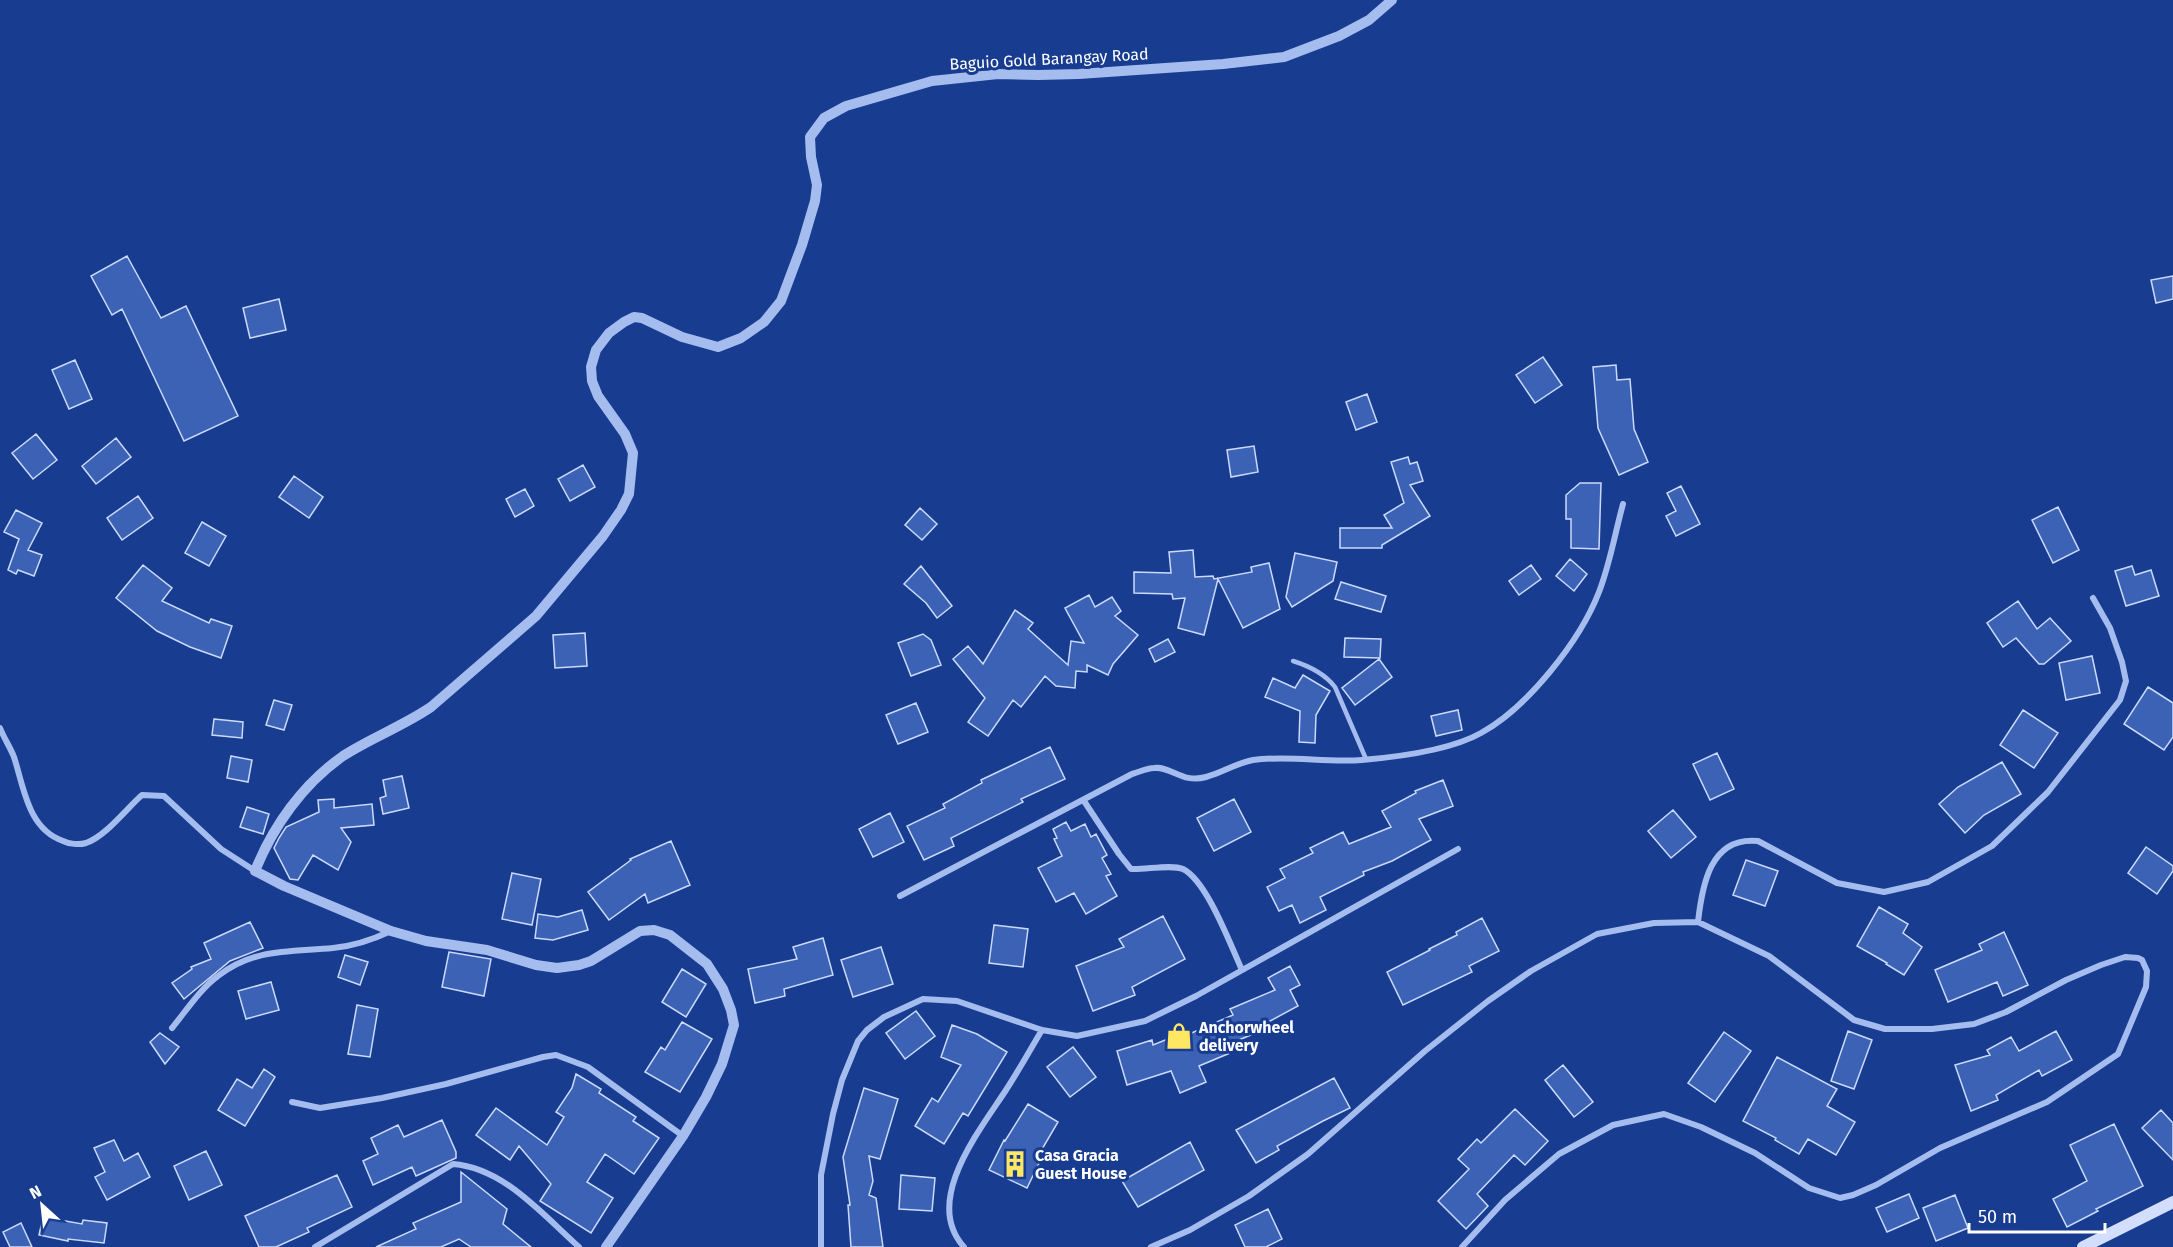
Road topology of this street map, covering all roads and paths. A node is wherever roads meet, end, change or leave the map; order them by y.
1 (1392, 0) edge
2 (1623, 504) dead end
3 (2093, 598) dead end
4 (1293, 661) dead end
5 (0, 728) edge
6 (1366, 759) junction
7 (1084, 801) junction
8 (1458, 849) dead end
9 (255, 871) junction
10 (900, 896) dead end
11 (1698, 922) junction
12 (391, 931) junction
13 (1242, 970) junction
14 (172, 1029) dead end
15 (1042, 1030) junction
16 (292, 1102) dead end
17 (684, 1136) junction
18 (2173, 1202) edge
19 (315, 1247) edge
20 (579, 1247) edge
21 (606, 1247) edge
22 (821, 1247) edge
23 (964, 1247) edge
24 (1151, 1247) edge
25 (1462, 1247) edge
26 (2083, 1247) edge

1 - 9 street, Baguio Gold Barangay Road
2 - 6 street
3 - 11 street
4 - 6 lane
5 - 9 street
6 - 7 street
7 - 10 street
7 - 13 street
8 - 13 street
9 - 12 street
11 - 24 street
11 - 25 street
12 - 14 street
12 - 17 street
13 - 15 street
15 - 22 street
15 - 23 street
16 - 17 street
17 - 21 street
18 - 26 main road
19 - 20 street

